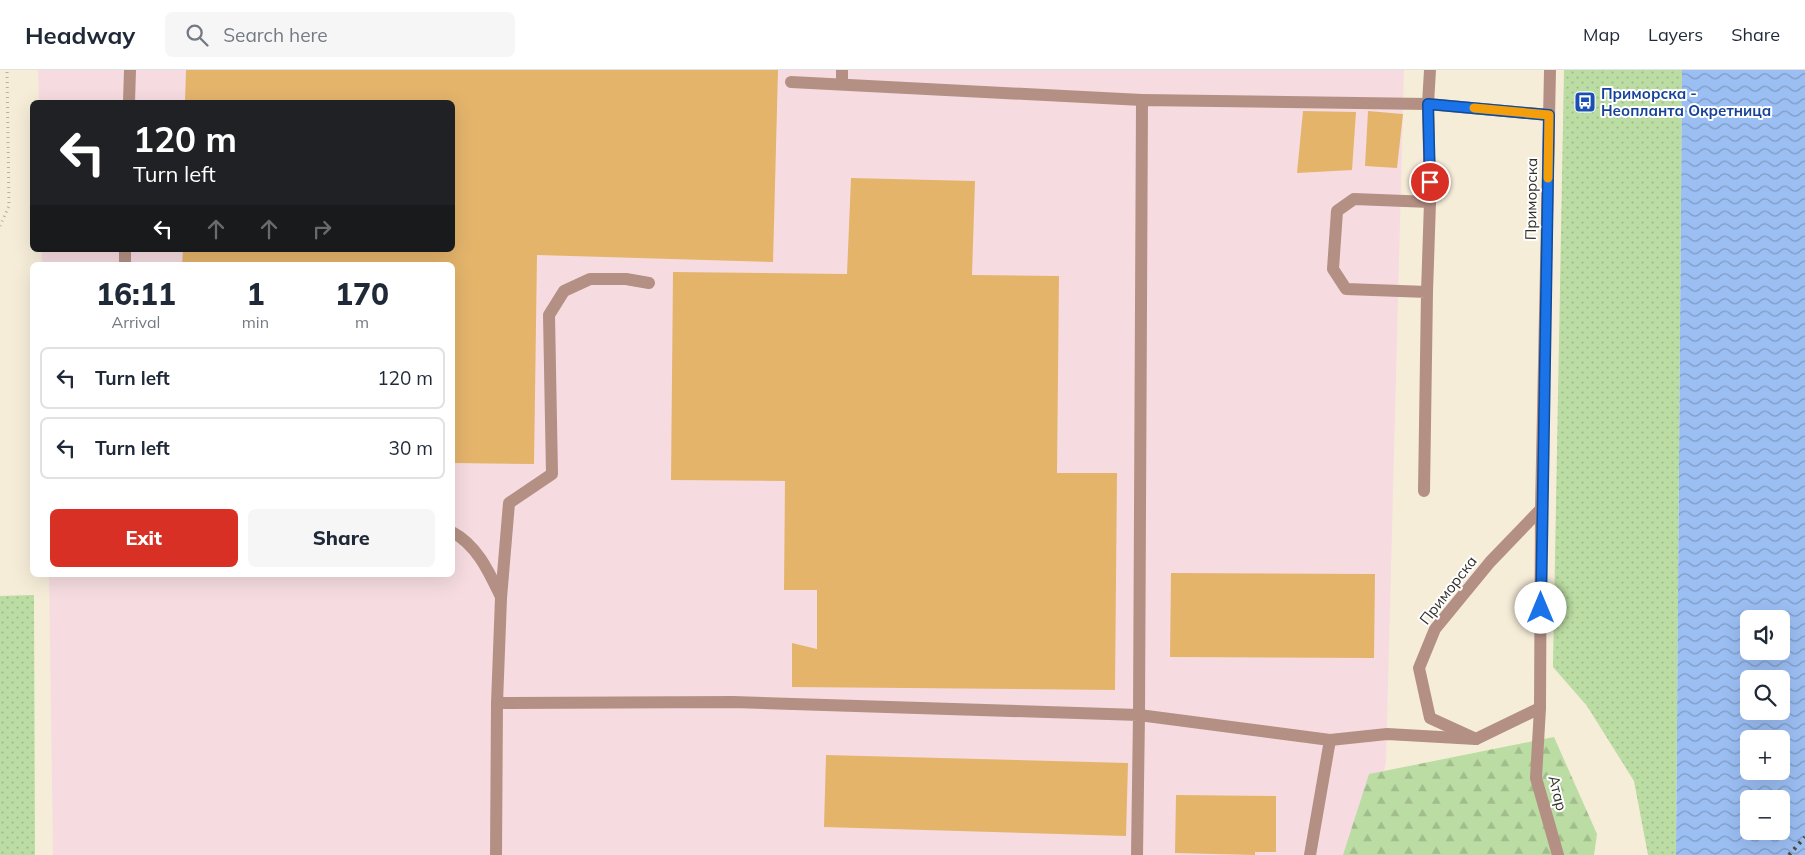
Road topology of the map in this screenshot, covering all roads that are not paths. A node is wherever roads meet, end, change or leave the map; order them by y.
1 (130, 70) edge
2 (842, 70) edge
3 (1430, 70) edge
4 (1550, 70) edge
5 (791, 82) dead end
6 (842, 84) junction
7 (129, 100) edge
8 (1142, 100) junction
9 (1428, 104) junction
10 (1549, 115) junction
11 (1430, 202) junction
12 (649, 283) dead end
13 (1427, 292) junction
14 (1424, 491) dead end
15 (1541, 509) junction
16 (455, 534) edge
17 (501, 598) junction
18 (497, 703) junction
19 (1540, 708) junction
20 (1139, 716) junction
21 (1476, 739) junction
22 (1330, 740) junction
23 (496, 855) edge
24 (1137, 855) edge
25 (1310, 855) edge
26 (1558, 855) edge

1 - 7 street
2 - 6 street
3 - 9 street
4 - 10 street, Приморска
5 - 6 street
6 - 8 street
8 - 9 street
8 - 20 street
9 - 10 street
9 - 11 street
10 - 15 street, Приморска
11 - 13 street
11 - 13 street
12 - 17 street
13 - 14 street
15 - 19 street, Приморска
15 - 21 street, Приморска
16 - 17 street
17 - 18 street
18 - 20 street
18 - 23 street
19 - 21 street
19 - 26 street, Атар
20 - 22 street
20 - 24 street
21 - 22 street
22 - 25 street

